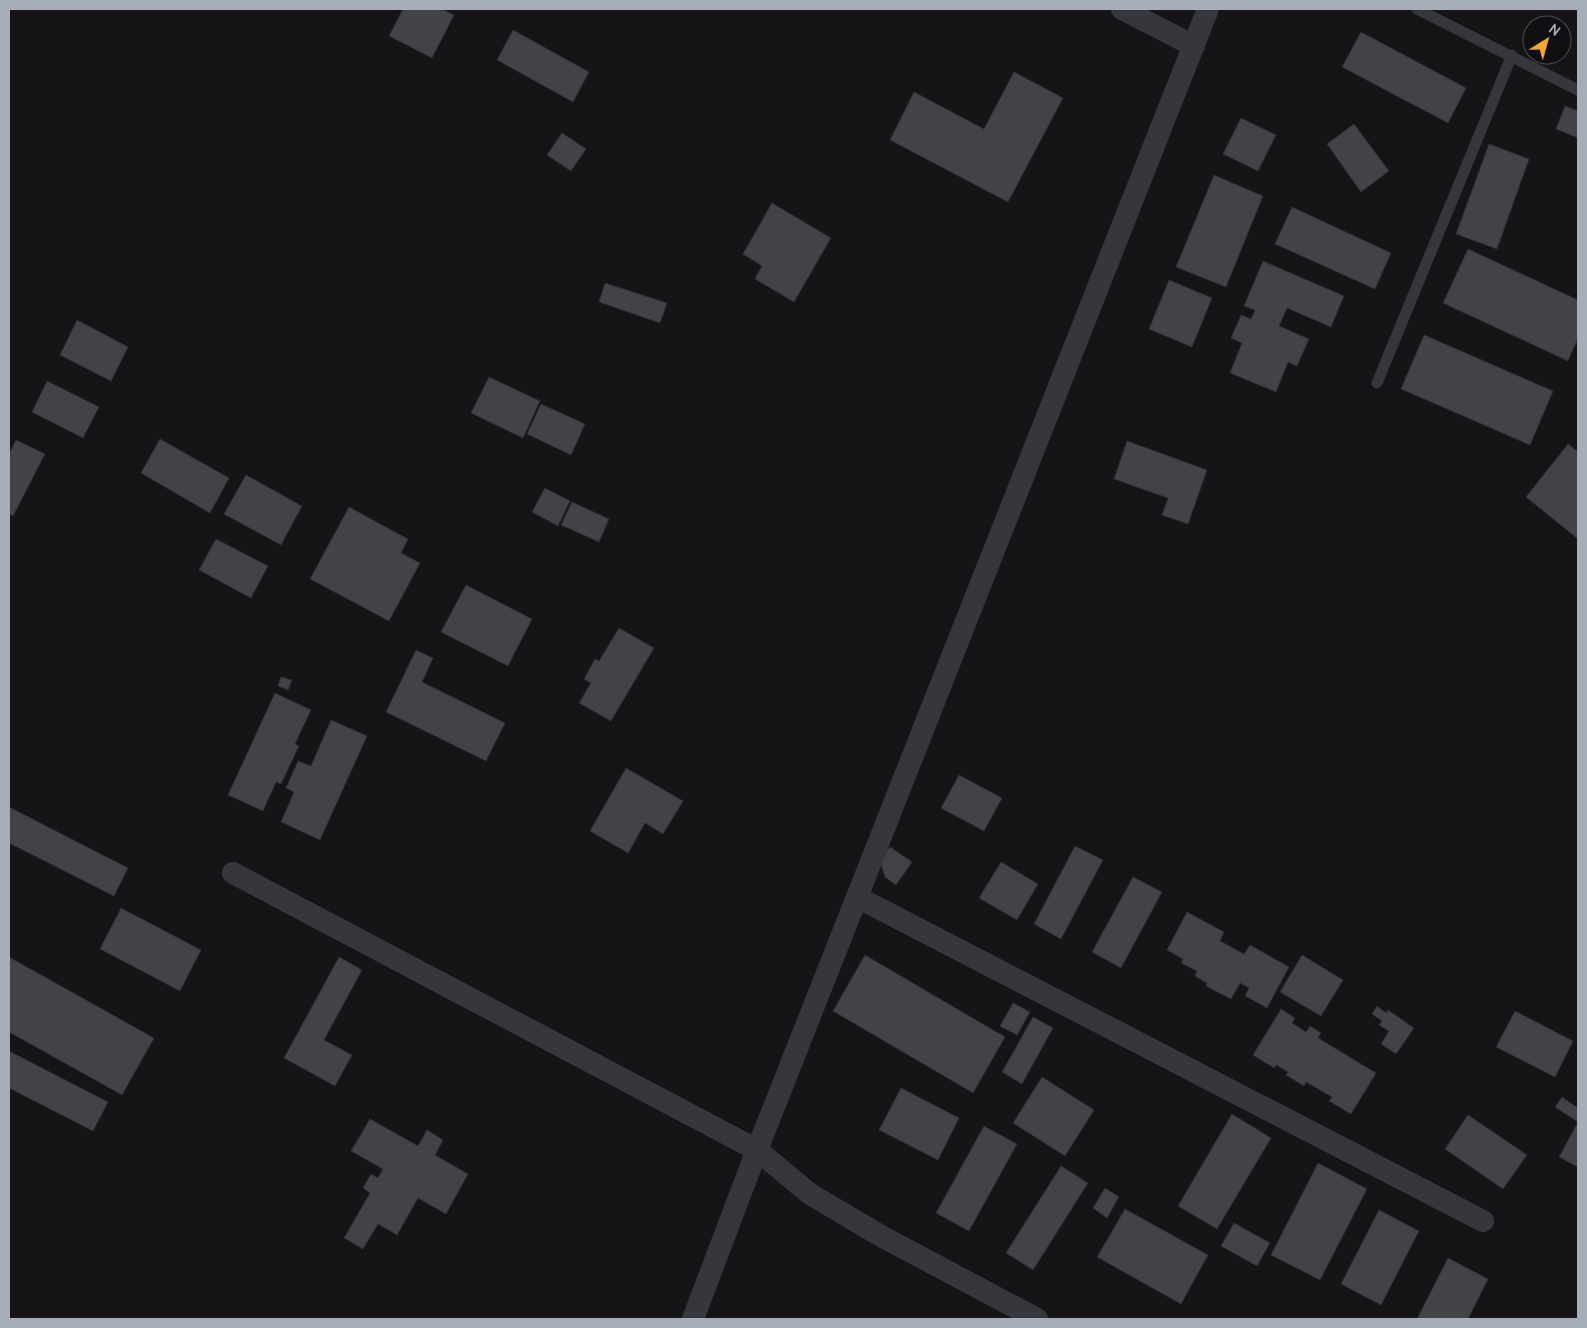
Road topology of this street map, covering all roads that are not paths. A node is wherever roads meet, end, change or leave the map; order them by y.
1 (1122, 9) edge
2 (1208, 9) edge
3 (1417, 9) edge
4 (1194, 46) junction
5 (1512, 55) junction
6 (1578, 90) edge
7 (1377, 383) dead end
8 (233, 872) dead end
9 (857, 897) junction
10 (757, 1150) junction
11 (1483, 1221) dead end
12 (693, 1319) edge
13 (1037, 1319) edge

1 - 4 street
2 - 4 street
3 - 5 lane
4 - 9 street
5 - 6 lane
5 - 7 lane
8 - 10 street
9 - 10 street
9 - 11 street
10 - 12 street
10 - 13 street

